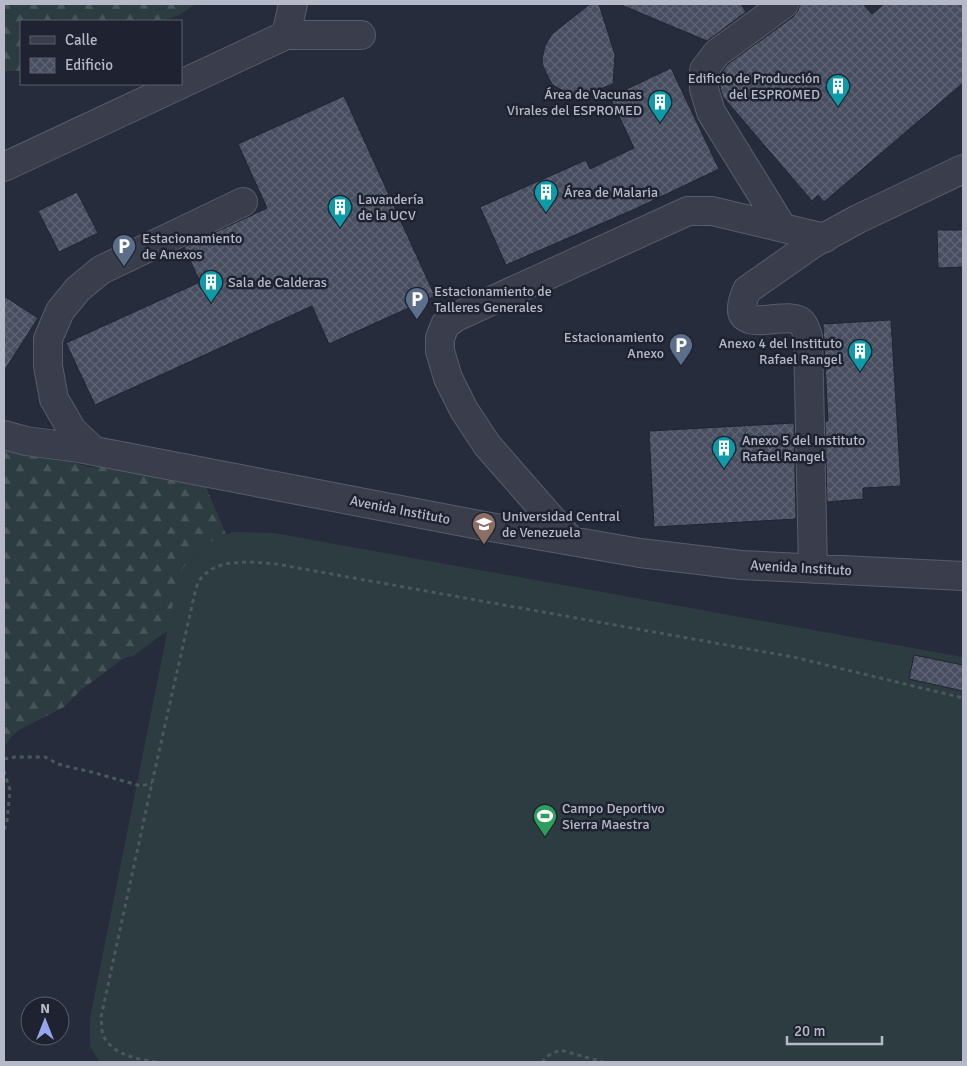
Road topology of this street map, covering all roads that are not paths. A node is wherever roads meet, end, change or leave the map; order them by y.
1 (293, 4) edge
2 (784, 4) edge
3 (286, 35) junction
4 (361, 35) dead end
5 (182, 84) edge
6 (179, 85) edge
7 (4, 167) edge
8 (963, 169) edge
9 (243, 202) dead end
10 (782, 227) junction
11 (825, 238) junction
12 (4, 435) edge
13 (87, 449) junction
14 (571, 541) junction
15 (813, 569) junction
16 (963, 576) edge

1 - 3 lane
2 - 10 lane
3 - 4 lane
3 - 5 lane
6 - 7 lane
8 - 11 lane
9 - 13 lane
10 - 11 lane
10 - 14 lane
11 - 15 lane
12 - 13 lane, Avenida Instituto
13 - 14 lane, Avenida Instituto
14 - 15 lane, Avenida Instituto
15 - 16 lane, Avenida Instituto

